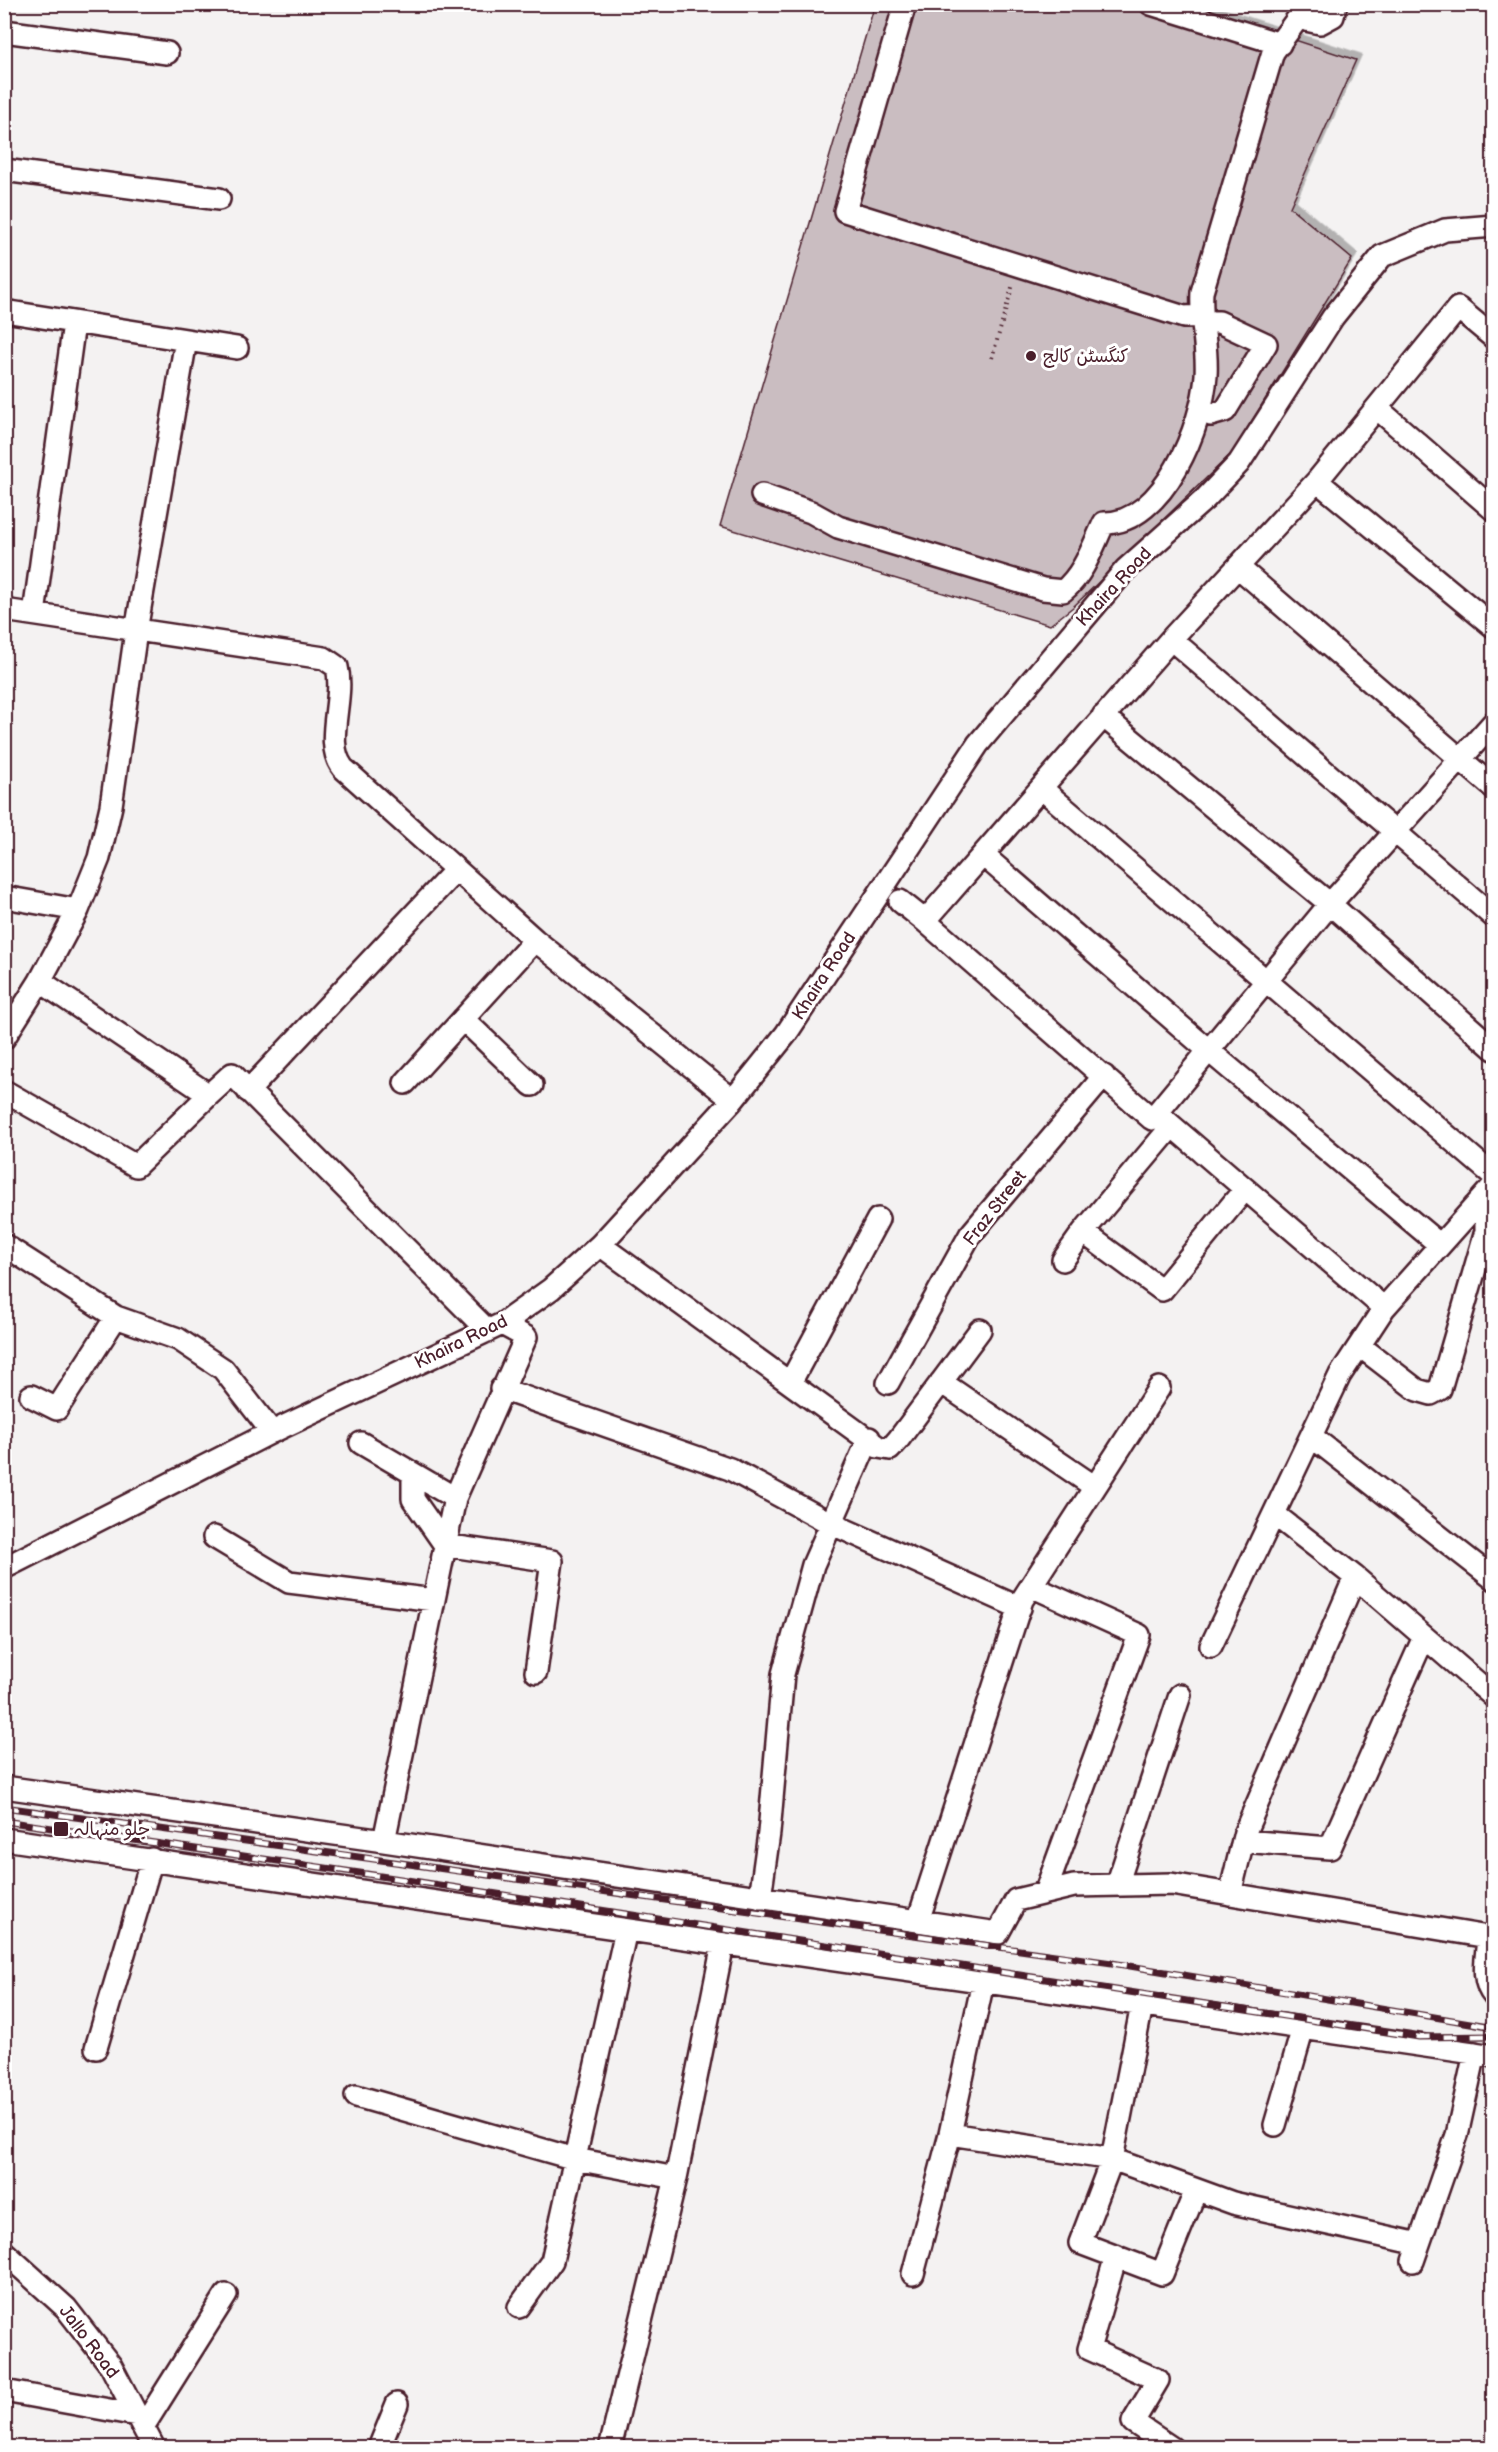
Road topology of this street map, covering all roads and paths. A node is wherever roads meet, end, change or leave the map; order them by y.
1 (906, 4) edge
2 (1151, 4) edge
3 (1338, 6) edge
4 (1299, 9) edge
5 (4, 31) edge
6 (1280, 44) junction
7 (166, 53) dead end
8 (4, 170) edge
9 (219, 199) dead end
10 (1494, 226) edge
11 (1011, 293) dead end
12 (4, 311) edge
13 (1202, 319) junction
14 (74, 323) junction
15 (1494, 338) edge
16 (186, 340) junction
17 (237, 348) dead end
18 (992, 358) dead end
19 (1378, 409) junction
20 (1202, 410) junction
21 (1317, 481) junction
22 (762, 495) dead end
23 (1494, 510) edge
24 (1238, 567) junction
25 (4, 610) edge
26 (34, 614) junction
27 (1494, 627) edge
28 (136, 631) junction
29 (1171, 639) junction
30 (1103, 716) junction
31 (1494, 722) edge
32 (1460, 760) junction
33 (1041, 788) junction
34 (1494, 788) edge
35 (1393, 830) junction
36 (983, 855) junction
37 (455, 871) junction
38 (4, 897) edge
39 (900, 901) dead end
40 (1329, 904) junction
41 (78, 910) junction
42 (1494, 917) edge
43 (925, 921) junction
44 (535, 939) junction
45 (40, 981) junction
46 (1265, 981) junction
47 (463, 1019) junction
48 (4, 1038) edge
49 (1494, 1049) edge
50 (1208, 1050) junction
51 (1104, 1077) junction
52 (405, 1083) dead end
53 (532, 1085) dead end
54 (4, 1091) edge
55 (248, 1091) junction
56 (209, 1095) junction
57 (732, 1100) junction
58 (1164, 1120) junction
59 (1494, 1176) edge
60 (1494, 1185) edge
61 (1245, 1189) junction
62 (1475, 1206) junction
63 (878, 1219) dead end
64 (1083, 1232) junction
65 (4, 1245) edge
66 (600, 1245) junction
67 (1440, 1245) junction
68 (1063, 1260) dead end
69 (1384, 1308) junction
70 (116, 1317) junction
71 (495, 1328) junction
72 (980, 1330) dead end
73 (1360, 1346) junction
74 (941, 1382) junction
75 (790, 1383) junction
76 (888, 1383) dead end
77 (1159, 1388) dead end
78 (501, 1389) junction
79 (31, 1396) dead end
80 (272, 1432) junction
81 (1311, 1436) junction
82 (869, 1438) junction
83 (361, 1443) dead end
84 (413, 1473) junction
85 (1095, 1487) junction
86 (455, 1498) junction
87 (1274, 1514) junction
88 (830, 1523) junction
89 (214, 1537) dead end
90 (445, 1545) junction
91 (4, 1568) edge
92 (1355, 1577) junction
93 (1494, 1579) edge
94 (1031, 1586) junction
95 (434, 1600) junction
96 (1020, 1608) junction
97 (1425, 1637) junction
98 (1211, 1646) dead end
99 (536, 1672) dead end
100 (1180, 1695) dead end
101 (1494, 1697) edge
102 (4, 1787) edge
103 (4, 1839) edge
104 (384, 1841) junction
105 (1243, 1841) junction
106 (152, 1859) junction
107 (1117, 1885) junction
108 (1045, 1893) junction
109 (1230, 1894) junction
110 (760, 1898) junction
111 (918, 1921) junction
112 (626, 1930) junction
113 (1491, 1937) edge
114 (723, 1944) junction
115 (984, 1982) junction
116 (1494, 1996) edge
117 (1142, 2005) junction
118 (1303, 2028) junction
119 (96, 2049) dead end
120 (1484, 2055) edge
121 (356, 2096) dead end
122 (1275, 2125) dead end
123 (950, 2134) junction
124 (575, 2159) junction
125 (1112, 2159) junction
126 (676, 2178) junction
127 (1196, 2190) junction
128 (4, 2252) edge
129 (1116, 2256) junction
130 (913, 2274) dead end
131 (226, 2295) dead end
132 (519, 2307) dead end
133 (4, 2391) edge
134 (397, 2404) dead end
135 (140, 2421) junction
136 (154, 2448) edge
137 (379, 2448) edge
138 (610, 2448) edge
139 (1172, 2448) edge

1 - 13 street
2 - 6 street
3 - 4 street
4 - 6 street
5 - 7 street
6 - 13 street
8 - 9 street
10 - 57 street, Khaira Road
11 - 18 path
12 - 14 street
13 - 20 street
13 - 20 street
14 - 16 street
14 - 26 street
15 - 19 street
16 - 17 street
16 - 28 street
19 - 21 street
19 - 23 street
20 - 22 street
21 - 24 street
21 - 27 street
24 - 29 street
24 - 32 street
25 - 26 street
26 - 28 street
28 - 37 street
28 - 41 street
29 - 30 street
29 - 35 street
30 - 33 street
30 - 40 street
31 - 32 street
32 - 34 street
32 - 35 street
33 - 36 street
33 - 46 street
35 - 40 street
35 - 42 street
36 - 43 street
36 - 50 street
37 - 44 street
37 - 55 street
38 - 41 street
39 - 43 street
40 - 46 street
40 - 49 street
41 - 45 street
43 - 51 street
44 - 47 street
44 - 57 street
45 - 48 street
45 - 56 street
46 - 50 street
46 - 59 street
47 - 52 street
47 - 53 street
50 - 58 street
50 - 67 street
51 - 58 street
51 - 76 street, Fraz Street
54 - 56 street
55 - 56 street
55 - 71 street
57 - 66 street, Khaira Road
58 - 61 street
58 - 64 street
60 - 62 street
61 - 64 street
61 - 69 street
62 - 67 street
62 - 73 street
63 - 75 street
64 - 68 street
65 - 70 street
66 - 71 street, Khaira Road
66 - 75 street
67 - 69 street
69 - 73 street
70 - 79 street
70 - 80 street
71 - 78 street
71 - 80 street, Khaira Road
72 - 74 street
73 - 81 street
74 - 82 street
74 - 85 street
75 - 82 street
77 - 85 street
78 - 86 street
78 - 88 street
80 - 91 street, Khaira Road
81 - 87 street
81 - 93 street
82 - 88 street
83 - 84 street
84 - 86 street
84 - 90 street
85 - 94 street
86 - 90 street
87 - 92 street
87 - 98 street
88 - 96 street
88 - 110 street
89 - 95 street
90 - 95 street
90 - 99 street
92 - 97 street
92 - 105 street
94 - 96 street
94 - 108 street
95 - 104 street
96 - 111 street
97 - 101 street
97 - 105 street
100 - 107 street
102 - 104 street
103 - 106 street
104 - 110 street
105 - 109 street
106 - 112 street
106 - 119 street
107 - 108 street
107 - 109 street
108 - 111 street
109 - 113 street
110 - 111 street
112 - 114 street
112 - 124 street
113 - 116 street
114 - 115 street
114 - 126 street
115 - 117 street
115 - 123 street
117 - 118 street
117 - 125 street
118 - 120 street
118 - 122 street
120 - 127 street
121 - 124 street
123 - 125 street
123 - 130 street
124 - 126 street
124 - 132 street
125 - 127 street
125 - 129 street
126 - 138 street
127 - 129 street
128 - 135 street, Jallo Road
129 - 139 street
131 - 135 street
133 - 135 street
134 - 137 street
135 - 136 street, Jallo Road

